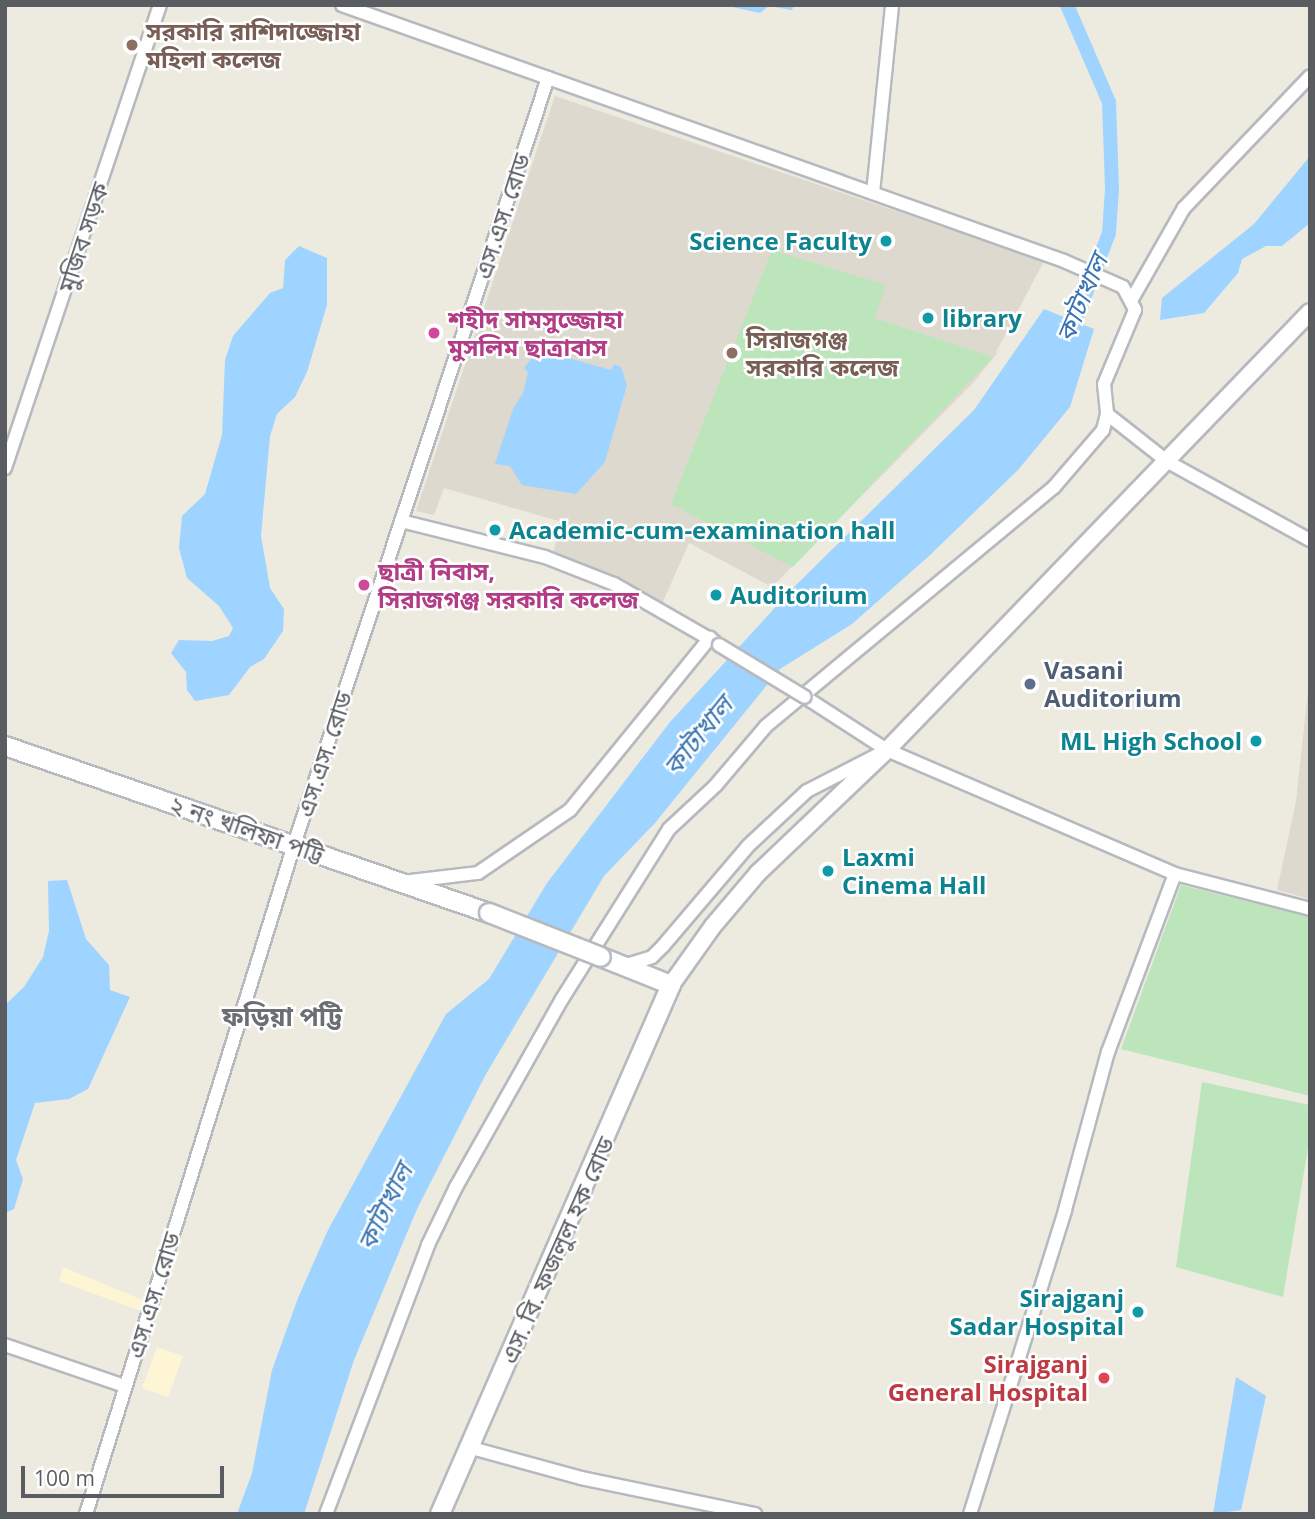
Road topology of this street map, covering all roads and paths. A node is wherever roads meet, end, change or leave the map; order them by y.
1 (160, 5) edge
2 (342, 5) edge
3 (892, 5) edge
4 (1310, 76) edge
5 (548, 78) junction
6 (873, 193) junction
7 (1132, 299) junction
8 (1310, 312) edge
9 (1107, 414) junction
10 (1168, 462) junction
11 (5, 468) edge
12 (401, 521) junction
13 (1310, 540) edge
14 (715, 642) junction
15 (5, 746) edge
16 (887, 750) junction
17 (294, 845) junction
18 (738, 859) junction
19 (758, 873) junction
20 (1175, 874) junction
21 (402, 882) junction
22 (1310, 909) edge
23 (624, 965) junction
24 (671, 985) junction
25 (5, 1345) edge
26 (125, 1386) junction
27 (468, 1447) junction
28 (86, 1514) edge
29 (326, 1514) edge
30 (440, 1514) edge
31 (755, 1514) edge
32 (970, 1514) edge

1 - 11 street, মুজিব সড়ক
2 - 5 street
3 - 6 street
4 - 7 street
5 - 6 street
5 - 12 street, এস.এস. রোড
6 - 7 street
7 - 9 street
8 - 10 street
9 - 10 street
9 - 29 street
10 - 13 street
10 - 16 street
12 - 14 street
12 - 17 street, এস.এস. রোড
14 - 16 street, bridge
14 - 21 street
15 - 17 main road, ২ নং খলিফা পট্টি
16 - 18 street
16 - 19 street
16 - 20 street
17 - 21 main road, ২ নং খলিফা পট্টি
17 - 26 street, এস.এস. রোড
18 - 19 street
18 - 23 street
19 - 24 street
20 - 22 street
20 - 32 street
21 - 23 main road, ২ নং খলিফা পট্টি, bridge
23 - 24 main road, ২ নং খলিফা পট্টি
24 - 27 main road, এস. বি. ফজলুল হক রোড
25 - 26 street
26 - 28 street, এস.এস. রোড
27 - 30 main road, এস. বি. ফজলুল হক রোড
27 - 31 street

